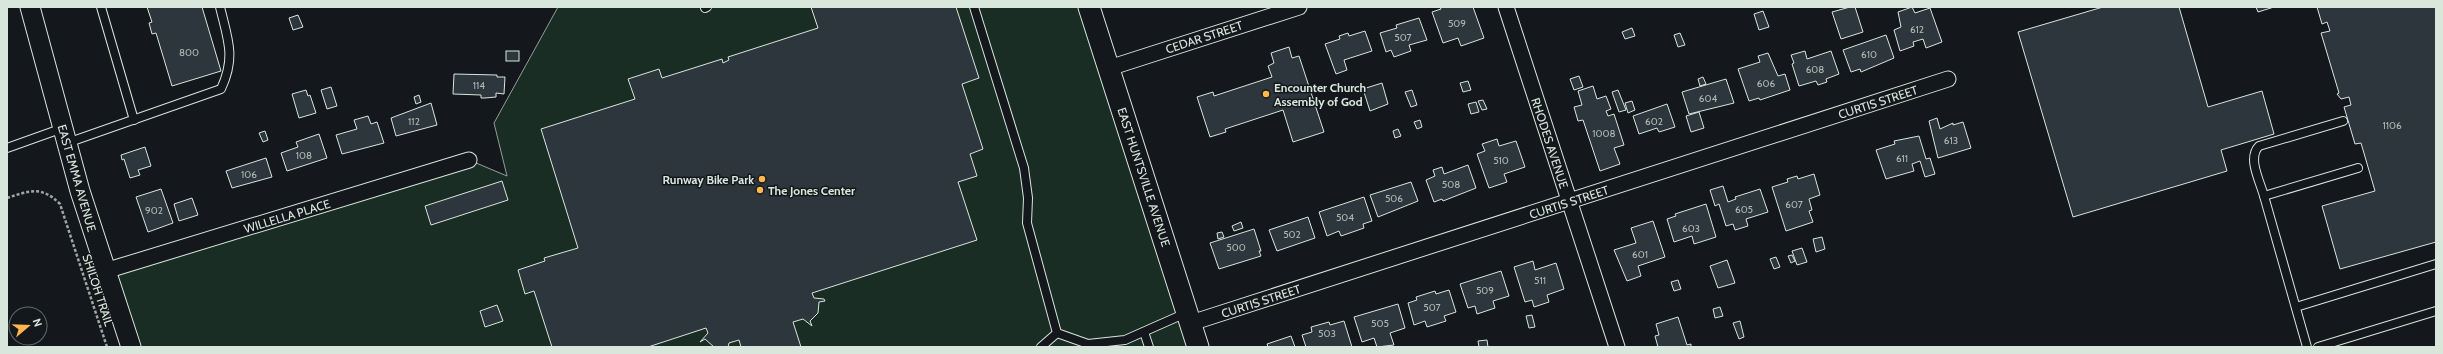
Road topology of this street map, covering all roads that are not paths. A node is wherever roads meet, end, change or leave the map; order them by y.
1 (30, 7) edge
2 (101, 7) edge
3 (220, 7) edge
4 (974, 7) edge
5 (1088, 7) edge
6 (1299, 7) edge
7 (1506, 7) edge
8 (1109, 68) junction
9 (1948, 79) dead end
10 (134, 120) junction
11 (2343, 121) dead end
12 (65, 135) junction
13 (7, 148) edge
14 (469, 160) dead end
15 (2358, 168) dead end
16 (2264, 196) junction
17 (1570, 202) junction
18 (2436, 264) edge
19 (105, 271) junction
20 (2296, 307) junction
21 (2436, 311) edge
22 (1189, 318) junction
23 (1144, 332) junction
24 (1057, 334) junction
25 (131, 347) edge
26 (1041, 347) edge
27 (1149, 347) edge
28 (1198, 347) edge
29 (1617, 347) edge
30 (2307, 347) edge
31 (2318, 347) edge

1 - 12 street, EAST EMMA AVENUE
2 - 10 lane
3 - 10 lane
4 - 24 lane
5 - 8 main road, EAST HUNTSVILLE AVENUE
6 - 8 street, CEDAR STREET
7 - 17 street, RHODES AVENUE
8 - 22 main road, EAST HUNTSVILLE AVENUE
9 - 17 street, CURTIS STREET
10 - 12 lane
11 - 16 lane
12 - 13 lane
12 - 19 street, EAST EMMA AVENUE
14 - 19 street, WILLELLA PLACE
15 - 16 lane
16 - 20 lane
17 - 22 street, CURTIS STREET
17 - 29 street, RHODES AVENUE
18 - 20 lane
19 - 25 street, EAST EMMA AVENUE
20 - 30 lane
21 - 31 lane
22 - 23 lane
22 - 28 main road, EAST HUNTSVILLE AVENUE
23 - 24 lane
23 - 27 lane
24 - 26 lane

